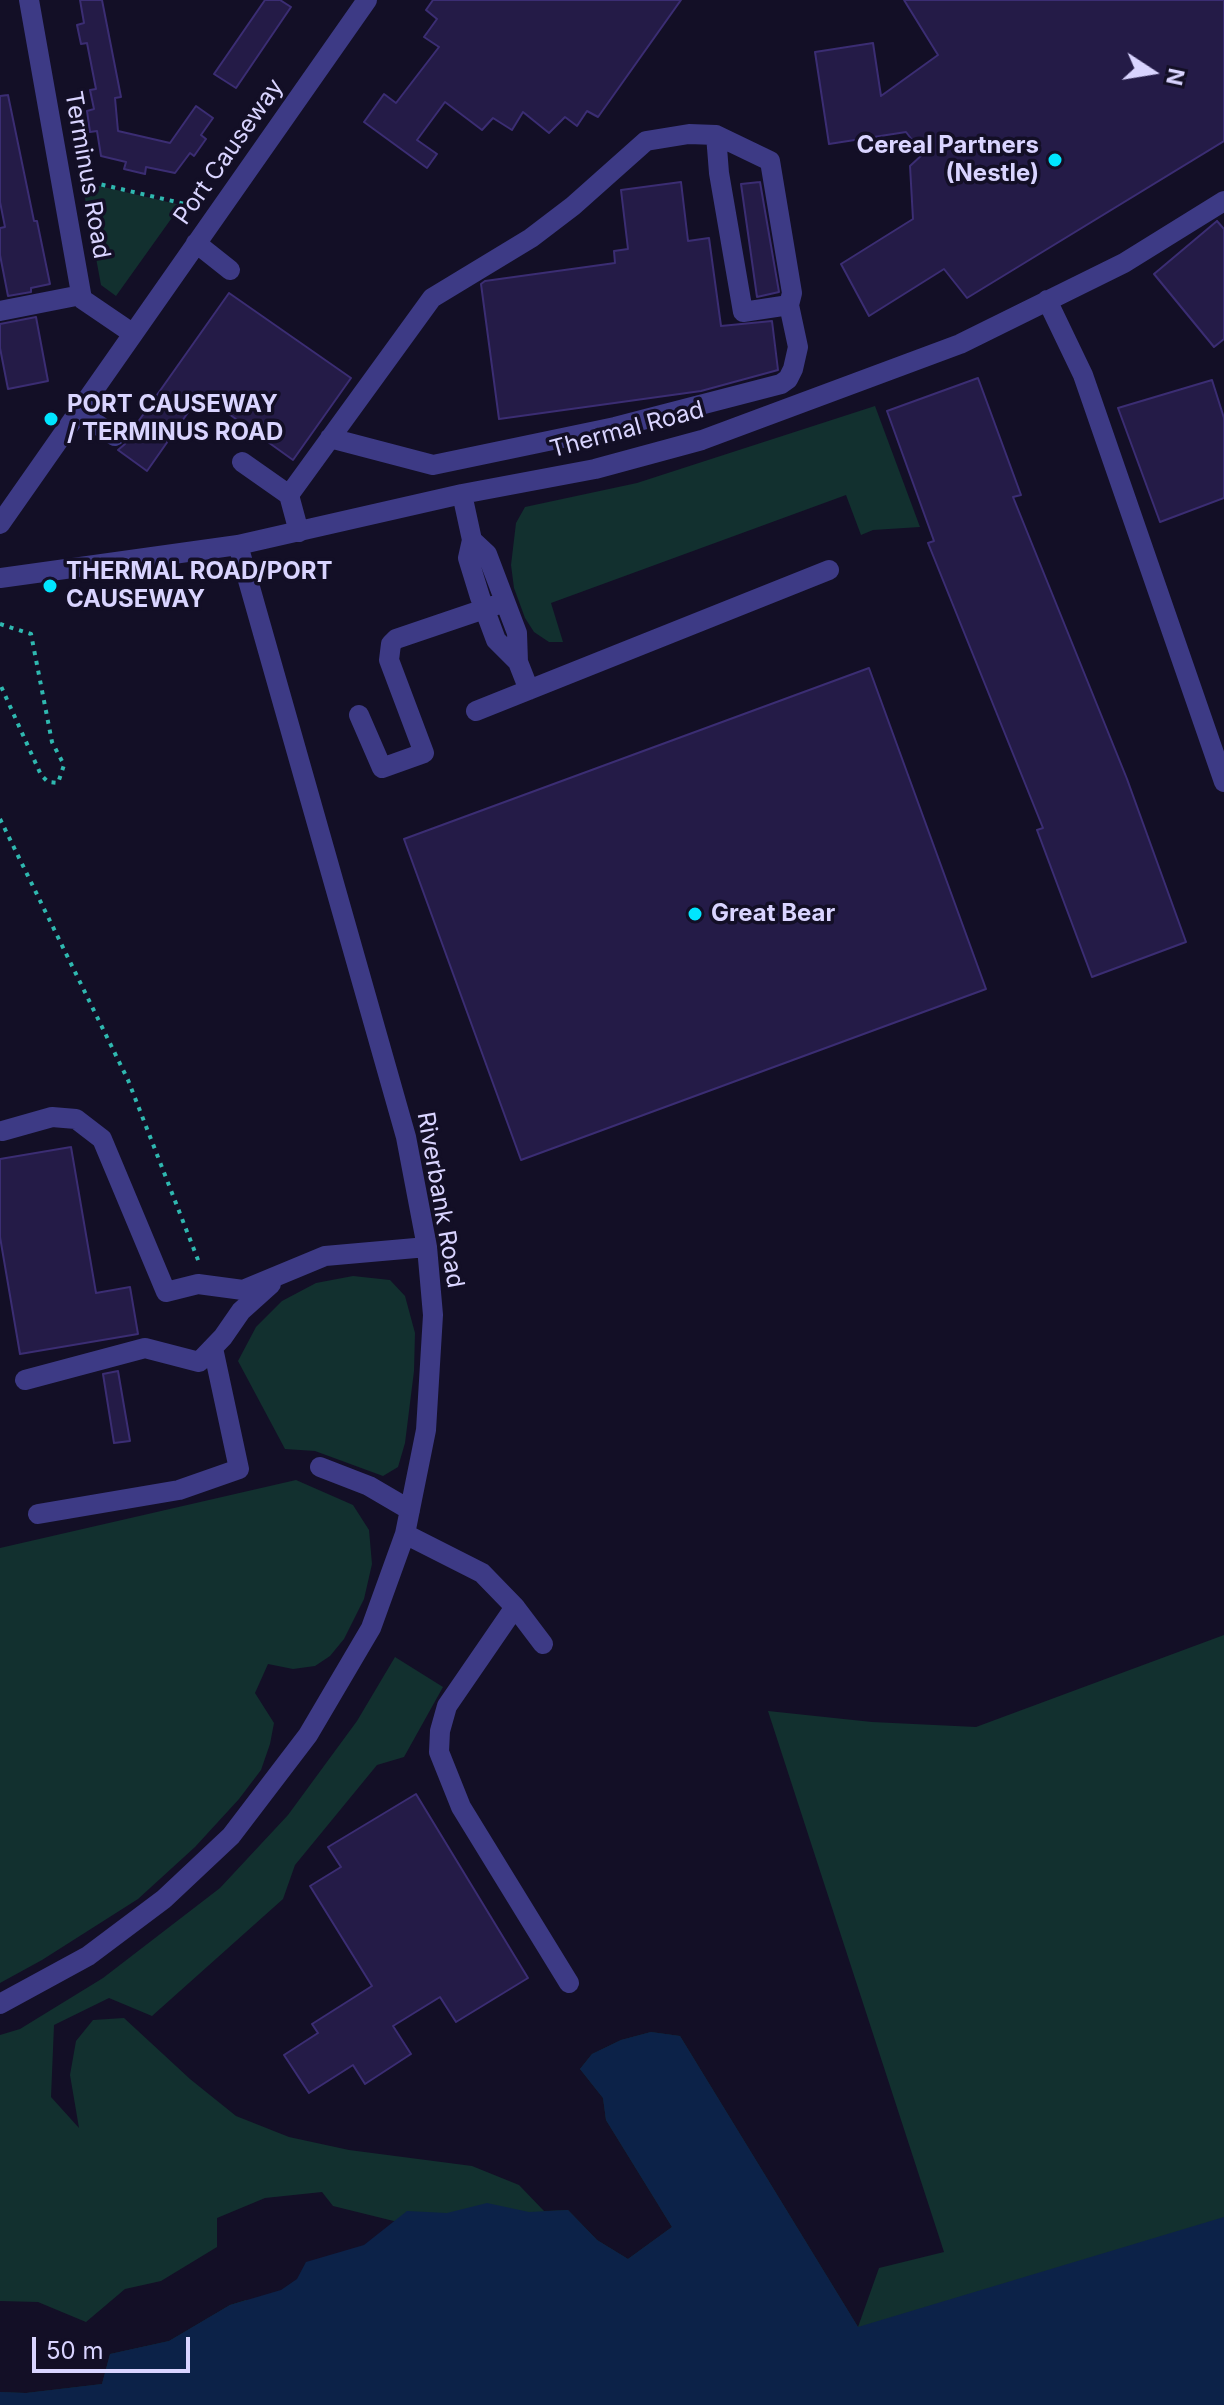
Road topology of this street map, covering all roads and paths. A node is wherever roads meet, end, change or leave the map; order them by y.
1 (29, 0) edge
2 (367, 0) edge
3 (716, 135) junction
4 (60, 175) junction
5 (1224, 201) edge
6 (218, 212) junction
7 (196, 243) junction
8 (230, 270) dead end
9 (81, 295) junction
10 (1047, 300) junction
11 (789, 305) junction
12 (0, 311) edge
13 (132, 333) junction
14 (78, 412) junction
15 (115, 436) dead end
16 (330, 438) junction
17 (242, 462) dead end
18 (462, 494) junction
19 (289, 495) junction
20 (0, 524) edge
21 (299, 532) junction
22 (472, 540) junction
23 (238, 545) junction
24 (829, 570) dead end
25 (0, 578) edge
26 (505, 602) junction
27 (485, 610) junction
28 (0, 624) edge
29 (518, 662) junction
30 (0, 684) edge
31 (529, 690) junction
32 (476, 711) dead end
33 (359, 715) dead end
34 (1224, 782) edge
35 (0, 819) edge
36 (2, 1131) dead end
37 (427, 1247) junction
38 (282, 1274) junction
39 (208, 1285) junction
40 (213, 1348) junction
41 (25, 1380) dead end
42 (320, 1467) dead end
43 (410, 1510) junction
44 (38, 1514) dead end
45 (405, 1534) junction
46 (515, 1607) junction
47 (543, 1644) dead end
48 (569, 1983) dead end
49 (0, 2004) edge

1 - 4 street, Terminus Road
2 - 6 street, Port Causeway
3 - 11 street
3 - 11 street
3 - 16 street
4 - 6 path
4 - 9 street, Terminus Road
5 - 10 street, Thermal Road
6 - 7 street, Port Causeway
7 - 8 street
7 - 13 street, Port Causeway
9 - 12 street
9 - 13 street, Terminus Road
10 - 18 street, Thermal Road
10 - 34 street
11 - 16 street
13 - 14 street, Port Causeway
14 - 15 street
14 - 20 street, Port Causeway
16 - 19 street
17 - 19 street
18 - 21 street, Thermal Road
18 - 22 street
19 - 21 street
21 - 23 street, Thermal Road
22 - 26 street
22 - 27 street
23 - 25 street, Thermal Road
23 - 37 street, Riverbank Road
24 - 31 street
26 - 27 street
26 - 29 street
27 - 29 street
27 - 33 street
28 - 30 path
29 - 31 street
31 - 32 street
35 - 39 path
36 - 39 street
37 - 38 street
37 - 43 street, Riverbank Road
38 - 39 street
38 - 40 street
40 - 41 street
40 - 44 street
42 - 43 street
43 - 45 street, Riverbank Road
45 - 46 street
45 - 49 street, Riverbank Road
46 - 47 street
46 - 48 street

